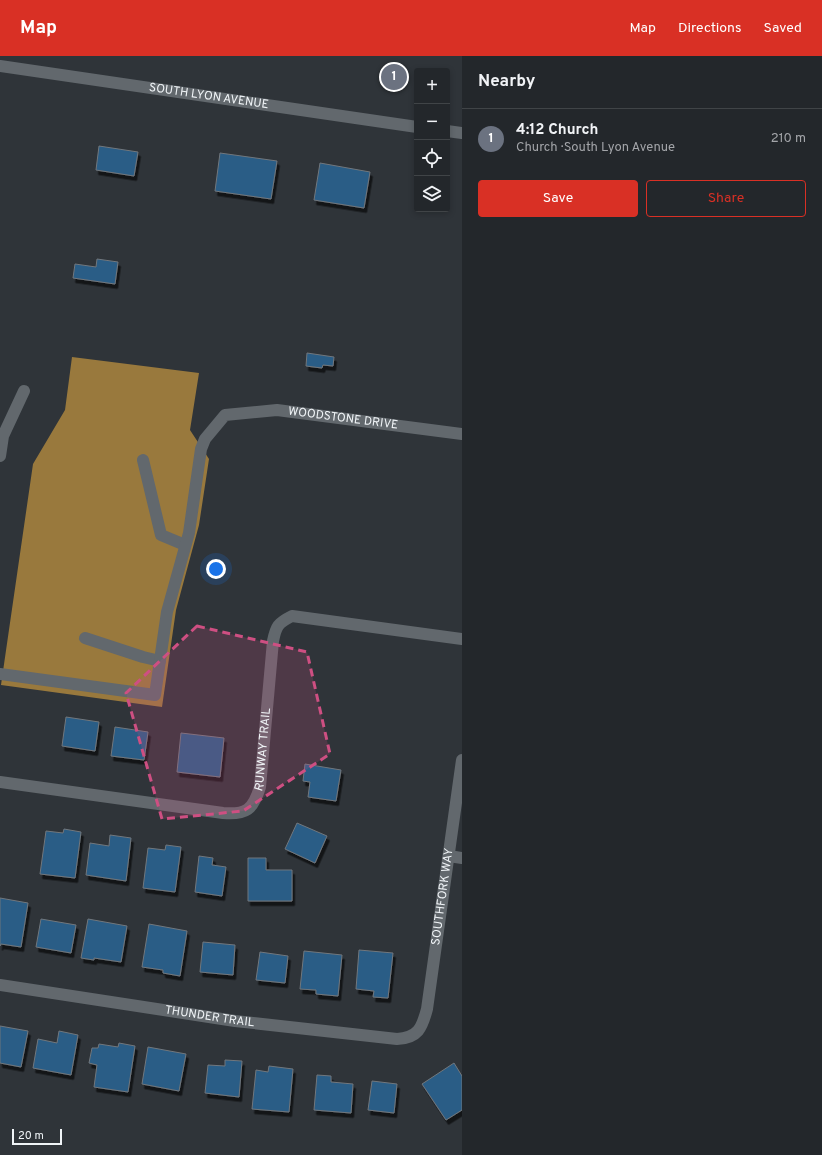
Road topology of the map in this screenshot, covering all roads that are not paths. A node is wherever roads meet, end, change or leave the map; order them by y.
1 (0, 66) edge
2 (414, 127) edge
3 (450, 131) edge
4 (462, 133) edge
5 (24, 391) dead end
6 (462, 434) edge
7 (0, 456) edge
8 (143, 460) dead end
9 (185, 545) junction
10 (85, 638) dead end
11 (462, 639) edge
12 (160, 661) junction
13 (0, 674) edge
14 (462, 760) edge
15 (0, 782) edge
16 (449, 856) junction
17 (462, 858) edge
18 (0, 985) edge
19 (417, 1032) joint

1 - 2 street, SOUTH LYON AVENUE
3 - 4 street
5 - 7 street
6 - 9 street, WOODSTONE DRIVE
8 - 9 street
9 - 12 street
10 - 12 street
11 - 15 street, RUNWAY TRAIL
12 - 13 street
14 - 16 street, SOUTHFORK WAY
16 - 17 street
16 - 19 street, SOUTHFORK WAY
18 - 19 street, THUNDER TRAIL

